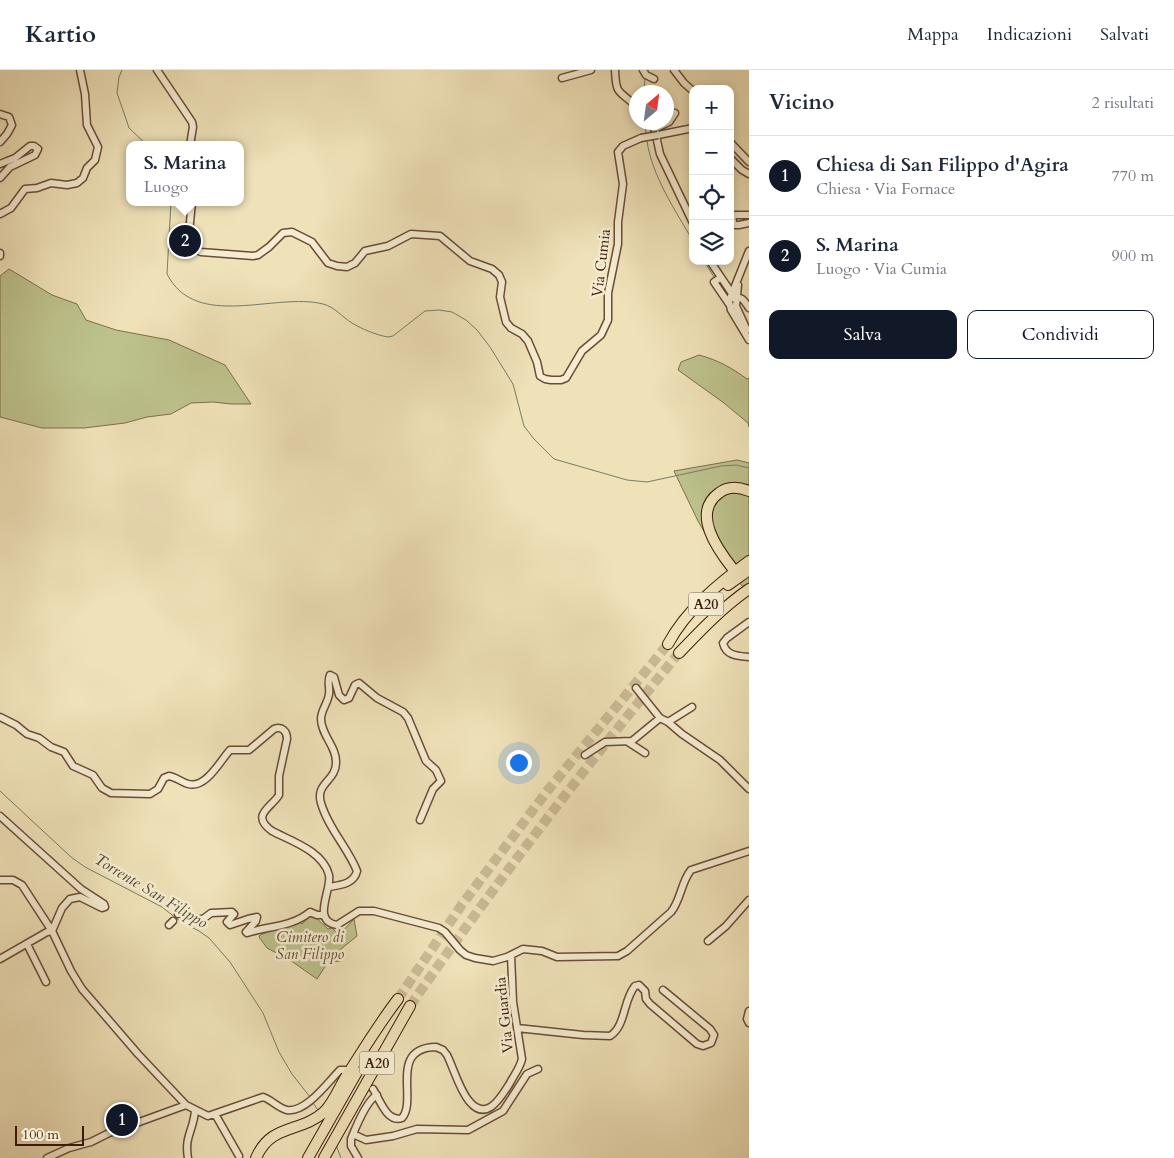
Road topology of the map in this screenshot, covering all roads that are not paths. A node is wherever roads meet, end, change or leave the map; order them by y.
1 (80, 70) edge
2 (157, 70) edge
3 (591, 70) edge
4 (615, 70) edge
5 (643, 70) edge
6 (674, 70) edge
7 (562, 78) dead end
8 (654, 79) dead end
9 (689, 87) edge
10 (629, 100) edge
11 (0, 114) edge
12 (689, 129) edge
13 (654, 130) edge
14 (191, 141) edge
15 (0, 142) edge
16 (734, 146) edge
17 (734, 162) edge
18 (749, 162) edge
19 (0, 164) edge
20 (749, 174) edge
21 (0, 178) edge
22 (192, 206) edge
23 (0, 214) edge
24 (740, 215) junction
25 (749, 215) edge
26 (692, 220) edge
27 (731, 220) edge
28 (749, 223) edge
29 (734, 224) edge
30 (739, 225) junction
31 (749, 254) edge
32 (712, 265) edge
33 (730, 298) junction
34 (749, 308) edge
35 (749, 333) edge
36 (749, 340) edge
37 (749, 491) edge
38 (749, 498) edge
39 (749, 561) edge
40 (749, 570) edge
41 (749, 590) edge
42 (749, 622) edge
43 (679, 653) tunnel mouth
44 (749, 657) edge
45 (636, 688) dead end
46 (692, 707) dead end
47 (0, 717) edge
48 (660, 718) junction
49 (668, 722) junction
50 (628, 742) junction
51 (645, 753) dead end
52 (585, 755) dead end
53 (749, 789) edge
54 (0, 816) edge
55 (420, 820) dead end
56 (749, 852) edge
57 (0, 880) edge
58 (329, 888) junction
59 (749, 900) edge
60 (178, 914) dead end
61 (323, 915) junction
62 (52, 930) junction
63 (708, 941) dead end
64 (26, 944) junction
65 (511, 955) junction
66 (0, 959) edge
67 (46, 982) dead end
68 (663, 990) dead end
69 (398, 999) tunnel mouth
70 (410, 1006) tunnel mouth
71 (749, 1011) edge
72 (749, 1023) edge
73 (517, 1028) junction
74 (520, 1064) junction
75 (538, 1069) dead end
76 (345, 1070) dead end
77 (526, 1074) junction
78 (186, 1105) junction
79 (333, 1107) junction
80 (195, 1110) junction
81 (215, 1114) junction
82 (349, 1128) junction
83 (239, 1156) dead end
84 (47, 1158) edge
85 (188, 1158) edge
86 (256, 1158) edge
87 (308, 1158) edge
88 (324, 1158) edge
89 (332, 1158) edge
90 (358, 1158) edge

1 - 23 street
2 - 14 street
3 - 7 street
4 - 10 street
5 - 8 street
6 - 9 street
11 - 15 street
12 - 22 street, Via Cumia, bridge
13 - 26 street
16 - 18 street
17 - 20 street
19 - 21 street
24 - 25 street
24 - 27 street
24 - 30 street
28 - 30 street
29 - 30 street
31 - 33 street
32 - 33 street
33 - 34 street
33 - 35 street
33 - 36 street
37 - 38 highway
39 - 40 highway, A20
41 - 43 highway, A20
42 - 44 street
45 - 48 street
46 - 49 street
47 - 58 street
48 - 49 street
48 - 50 street
49 - 53 street
50 - 51 street
50 - 52 street
54 - 62 street
55 - 58 street
56 - 65 street
57 - 62 street
58 - 61 street
59 - 63 street
60 - 61 street
61 - 65 street
62 - 64 street
62 - 78 street
64 - 66 street
64 - 67 street
65 - 73 street, Via Guardia
68 - 73 street
69 - 79 highway
70 - 82 highway
71 - 72 street
73 - 74 street, Via Guardia
74 - 77 street
74 - 82 street, Via Guardia
75 - 77 street
76 - 81 street
77 - 82 street
78 - 80 street
78 - 84 street
79 - 86 highway
79 - 87 highway
80 - 81 street
80 - 85 street
81 - 83 street
82 - 88 highway
82 - 89 highway
82 - 90 street

